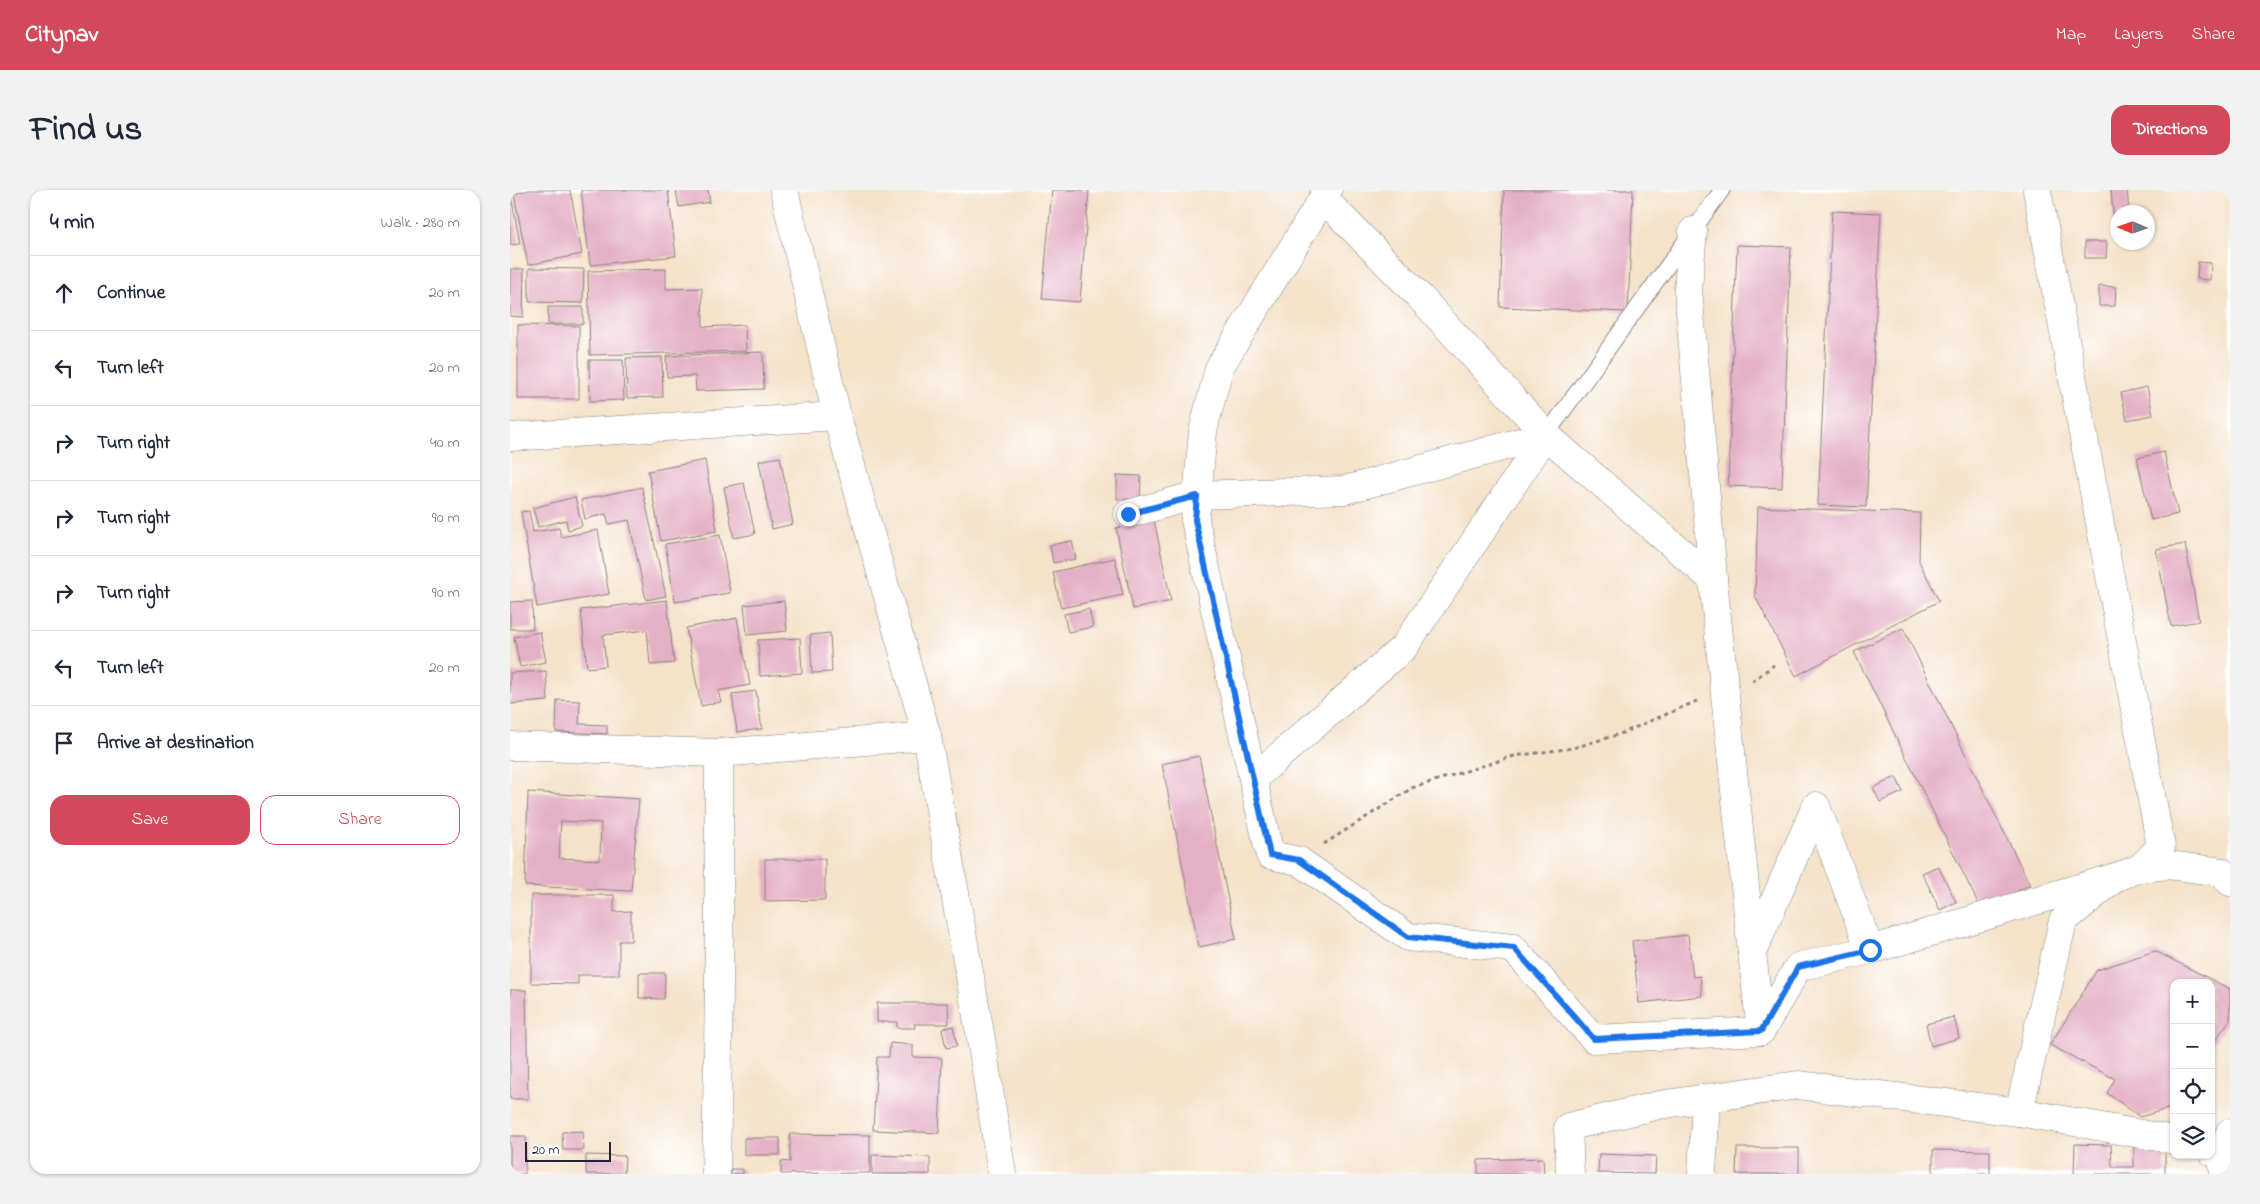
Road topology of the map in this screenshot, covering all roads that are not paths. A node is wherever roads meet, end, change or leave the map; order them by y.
1 (784, 190) edge
2 (1722, 190) edge
3 (2037, 190) edge
4 (1326, 194) edge
5 (1693, 231) junction
6 (837, 416) junction
7 (1546, 435) junction
8 (510, 437) edge
9 (1197, 496) junction
10 (1128, 514) dead end
11 (1713, 580) junction
12 (927, 736) junction
13 (510, 746) edge
14 (719, 753) junction
15 (1253, 779) junction
16 (2128, 872) junction
17 (2230, 882) edge
18 (1870, 950) junction
19 (1752, 953) junction
20 (1761, 1031) junction
21 (1706, 1099) junction
22 (2019, 1112) junction
23 (2170, 1139) edge
24 (716, 1174) edge
25 (1002, 1174) edge
26 (1570, 1174) edge
27 (1702, 1174) edge

1 - 6 street
2 - 5 lane
3 - 16 street
4 - 7 street
4 - 9 street
5 - 7 lane
5 - 11 street
6 - 8 street
6 - 12 street
7 - 9 street
7 - 11 street
7 - 15 street
9 - 10 street
9 - 15 street
11 - 19 street
12 - 14 street
12 - 25 street
13 - 14 street
14 - 24 street
15 - 20 street
16 - 17 street
16 - 18 street
16 - 22 street
18 - 19 street
18 - 20 street
19 - 20 street
21 - 22 street
21 - 26 street
21 - 27 street
22 - 23 street

